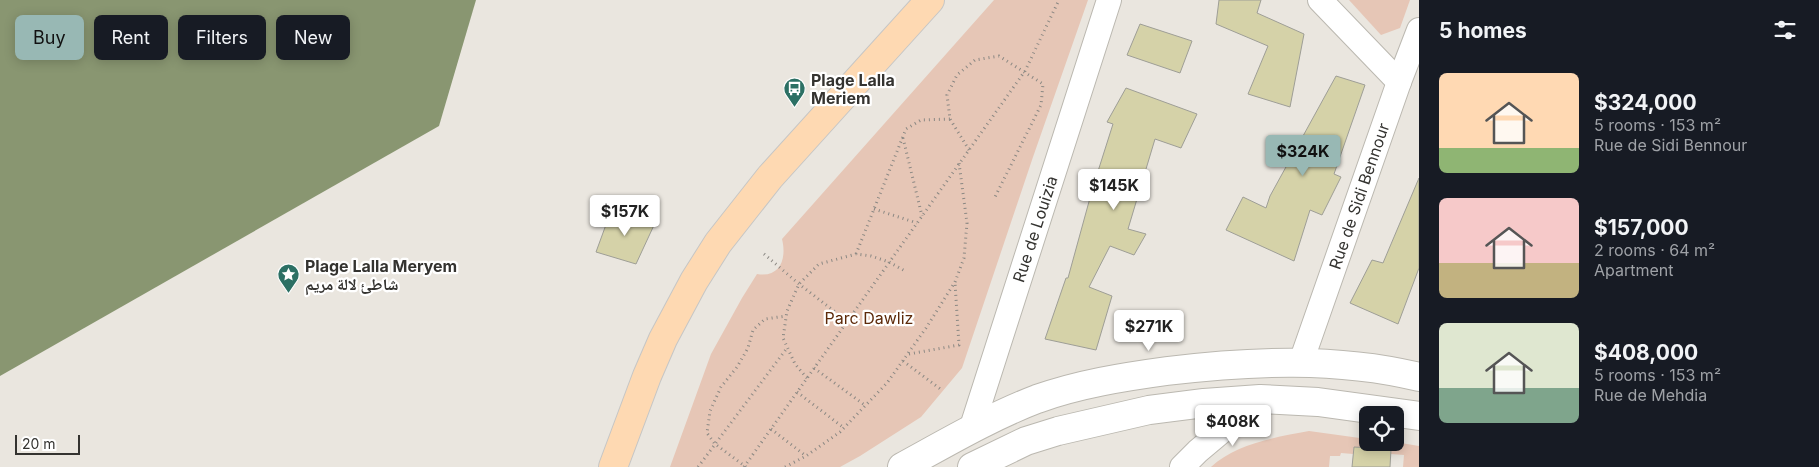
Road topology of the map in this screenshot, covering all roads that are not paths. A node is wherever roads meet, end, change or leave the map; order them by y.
1 (930, 0) edge
2 (1109, 0) edge
3 (1320, 0) edge
4 (1419, 30) edge
5 (1399, 82) junction
6 (1301, 362) junction
7 (1419, 377) edge
8 (1260, 399) junction
9 (1419, 416) edge
10 (970, 430) junction
11 (613, 467) edge
12 (902, 467) edge
13 (972, 467) edge
14 (1182, 467) edge

1 - 11 main road
2 - 10 street, Rue de Louizia
3 - 5 street
4 - 5 street, Rue de Sidi Bennour
5 - 6 street, Rue de Sidi Bennour
6 - 7 main road
6 - 10 main road
8 - 9 main road
8 - 13 main road
8 - 14 street
10 - 12 main road

